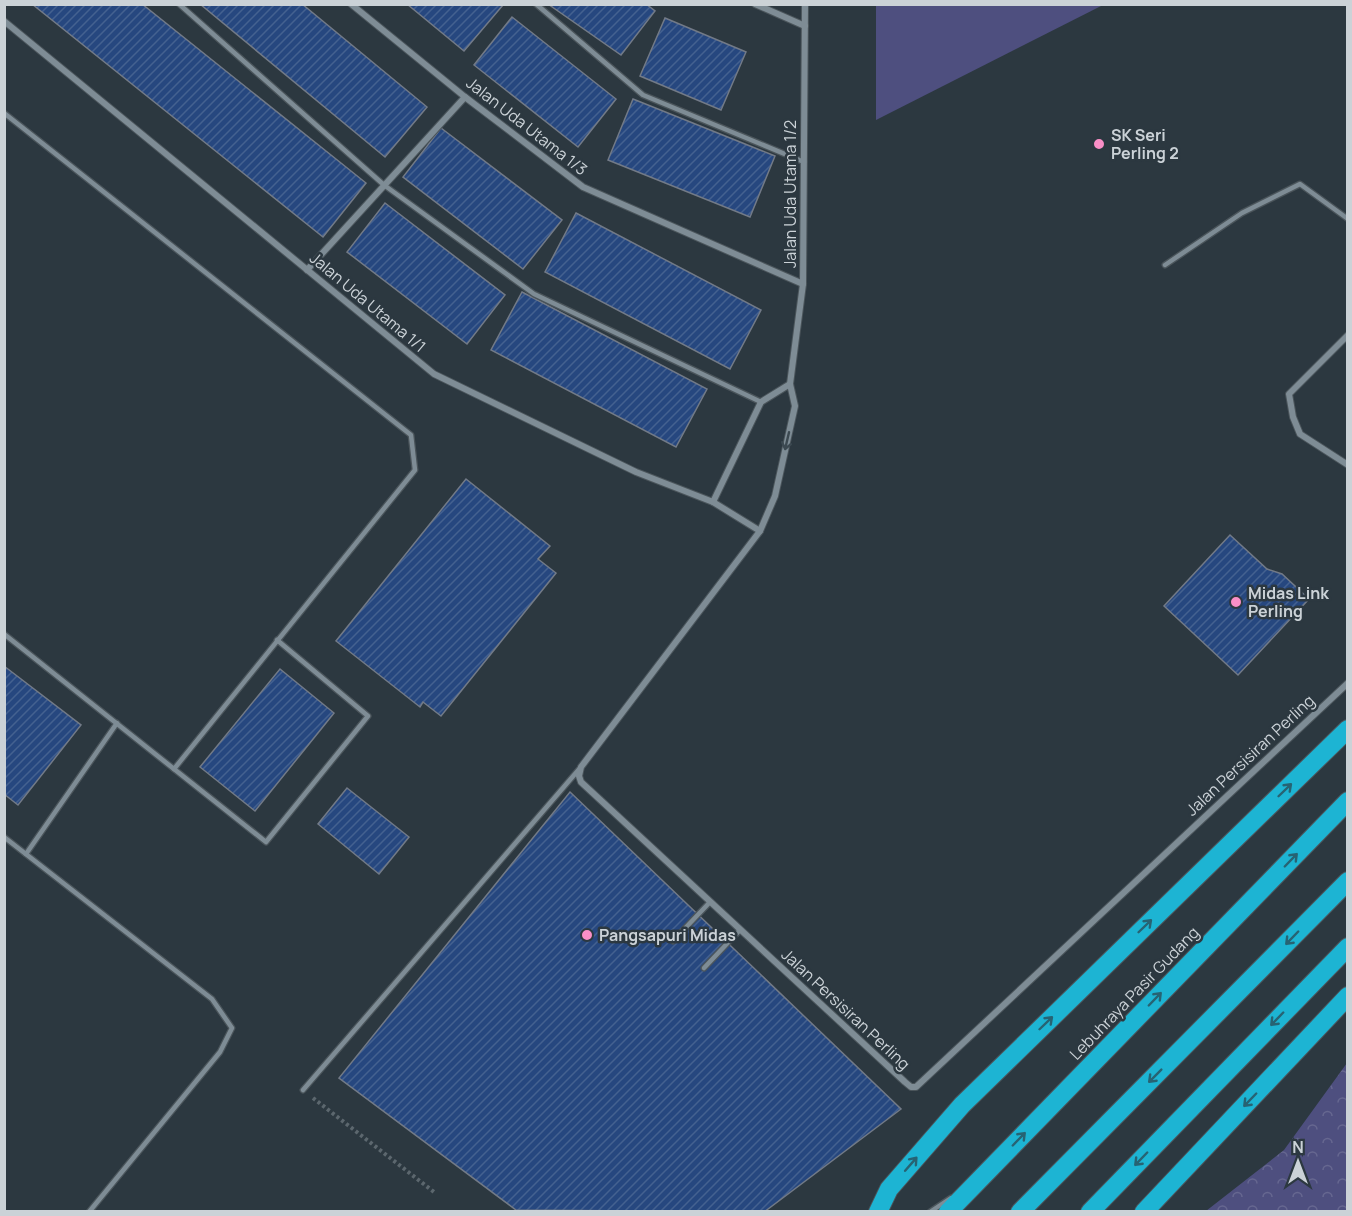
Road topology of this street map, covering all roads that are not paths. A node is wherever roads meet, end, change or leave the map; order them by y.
1 (179, 4) edge
2 (351, 4) edge
3 (536, 4) edge
4 (755, 4) edge
5 (805, 4) edge
6 (4, 21) edge
7 (805, 26) junction
8 (465, 97) junction
9 (4, 113) edge
10 (804, 162) junction
11 (384, 186) junction
12 (1347, 219) edge
13 (1165, 266) dead end
14 (307, 270) junction
15 (803, 284) junction
16 (1347, 335) edge
17 (790, 384) junction
18 (761, 402) junction
19 (1347, 465) edge
20 (713, 502) junction
21 (760, 531) junction
22 (4, 634) edge
23 (278, 640) junction
24 (1347, 683) edge
25 (117, 723) junction
26 (1347, 729) edge
27 (581, 767) junction
28 (174, 769) junction
29 (1347, 801) edge
30 (4, 837) edge
31 (26, 854) junction
32 (1347, 881) edge
33 (710, 902) junction
34 (740, 930) junction
35 (674, 940) dead end
36 (1347, 947) edge
37 (704, 968) dead end
38 (1347, 996) edge
39 (303, 1090) road end
40 (978, 1181) junction
41 (89, 1212) edge
42 (878, 1212) edge
43 (930, 1212) edge
44 (948, 1212) edge
45 (1020, 1212) edge
46 (1090, 1212) edge
47 (1144, 1212) edge

1 - 11 lane
2 - 8 street, Jalan Uda Utama 1/3
3 - 10 lane
4 - 7 street
5 - 7 street, Jalan Uda Utama 1/2
6 - 14 street, Jalan Uda Utama 1/1
7 - 10 street, Jalan Uda Utama 1/2
8 - 11 street
8 - 15 street, Jalan Uda Utama 1/3
9 - 23 lane
10 - 15 street, Jalan Uda Utama 1/2
11 - 14 street
11 - 18 lane
12 - 13 lane
14 - 20 street, Jalan Uda Utama 1/1
15 - 17 street, Jalan Uda Utama 1/2
16 - 19 street
17 - 18 street
17 -> 21 street, Jalan Uda Utama 1/2
18 - 20 street
20 - 21 street, Jalan Uda Utama 1/1
21 - 27 street
22 - 25 lane
23 - 28 lane
23 - 28 lane
24 - 34 street, Jalan Persisiran Perling
25 - 28 lane
25 - 31 lane
42 -> 26 highway
27 - 33 street, Jalan Persisiran Perling
27 - 39 lane
40 -> 29 highway, Lebuhraya Pasir Gudang
30 - 31 lane
31 - 41 lane
32 -> 45 highway
33 - 34 street, Jalan Persisiran Perling
33 - 35 lane
34 - 37 lane
36 -> 46 highway
38 -> 47 highway
40 - 43 lane
40 - 44 highway, Lebuhraya Pasir Gudang

